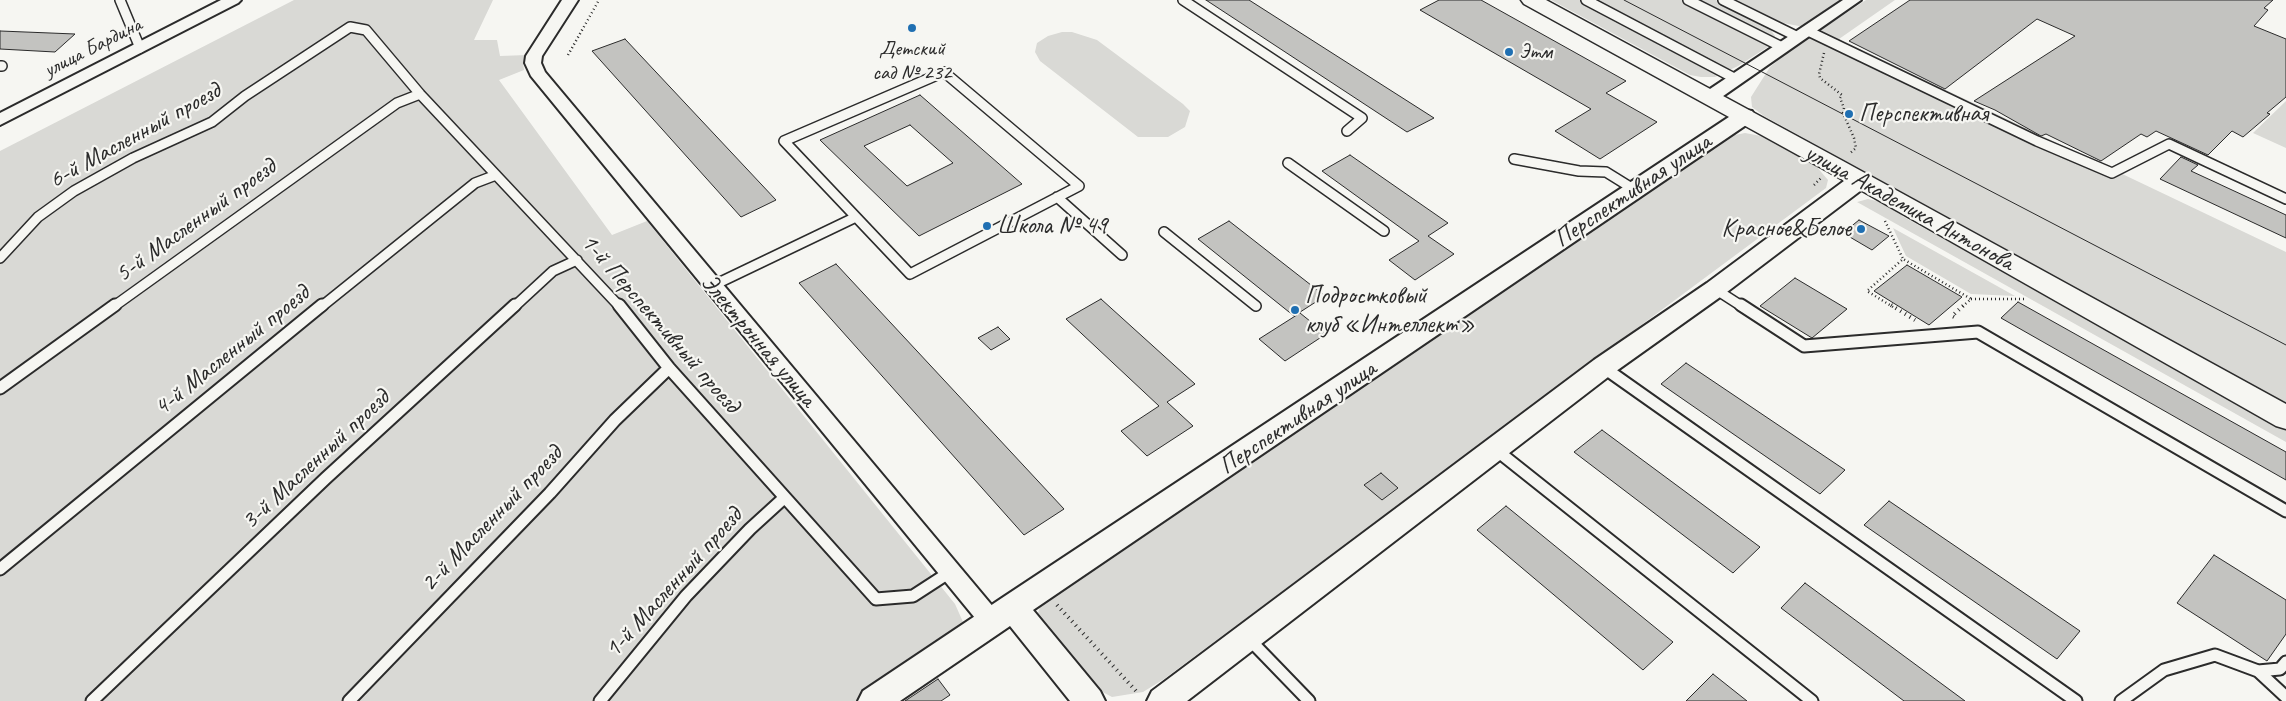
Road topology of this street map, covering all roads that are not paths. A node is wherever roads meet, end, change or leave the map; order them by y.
1 (120, 0) edge
2 (233, 0) edge
3 (570, 0) edge
4 (1183, 0) edge
5 (1531, 0) edge
6 (1586, 0) edge
7 (1688, 0) edge
8 (1723, 0) edge
9 (1853, 0) edge
10 (350, 27) joint
11 (1803, 34) junction
12 (140, 48) junction
13 (1782, 48) junction
14 (1736, 79) junction
15 (420, 94) junction
16 (1710, 97) junction
17 (1745, 116) junction
18 (0, 120) edge
19 (1347, 131) dead end
20 (1514, 159) dead end
21 (1288, 164) dead end
22 (496, 174) junction
23 (1860, 180) junction
24 (1635, 190) junction
25 (1057, 197) junction
26 (2286, 199) edge
27 (856, 217) junction
28 (1164, 232) dead end
29 (1384, 232) dead end
30 (1122, 255) dead end
31 (0, 258) edge
32 (577, 260) junction
33 (712, 286) junction
34 (1715, 289) junction
35 (1256, 306) dead end
36 (1603, 367) junction
37 (669, 368) junction
38 (0, 388) edge
39 (2286, 418) edge
40 (1495, 449) junction
41 (784, 498) junction
42 (2286, 511) edge
43 (0, 569) edge
44 (950, 572) junction
45 (1002, 614) junction
46 (1247, 637) junction
47 (2286, 662) edge
48 (2258, 671) junction
49 (2286, 697) edge
50 (92, 701) edge
51 (348, 701) edge
52 (600, 701) edge
53 (874, 701) edge
54 (1089, 701) edge
55 (1163, 701) edge
56 (1309, 701) edge
57 (1812, 701) edge
58 (2076, 701) edge
59 (2121, 701) edge

1 - 12 lane
2 - 12 street, улица Бардина
3 - 33 street, Электронная улица
4 - 19 lane
5 - 16 main road, улица Академика Антонова
6 - 14 lane
7 - 13 lane
8 - 11 lane
9 - 11 street, Перспективная улица
10 - 15 lane, 1-й Перспективный проезд
10 - 31 lane, 6-й Масленный проезд
11 - 13 street, Перспективная улица
11 - 26 lane
12 - 18 street, улица Бардина
13 - 14 street, Перспективная улица
14 - 16 street, Перспективная улица
15 - 22 lane, 1-й Перспективный проезд
15 - 38 lane, 5-й Масленный проезд
16 - 17 main road, улица Академика Антонова
17 - 23 main road, улица Академика Антонова
17 - 24 street, Перспективная улица
20 - 24 lane
21 - 29 lane
22 - 32 lane, 1-й Перспективный проезд
22 - 43 lane, 4-й Масленный проезд
23 - 34 street
23 - 39 main road, улица Академика Антонова
24 - 45 street, Перспективная улица
25 - 27 lane
25 - 27 lane
25 - 30 lane
27 - 33 lane
28 - 35 lane
32 - 37 lane, 1-й Перспективный проезд
32 - 50 lane, 3-й Масленный проезд
33 - 44 street, Электронная улица
34 - 36 street
34 - 42 lane
36 - 40 street
36 - 58 lane
37 - 41 lane, 1-й Перспективный проезд
37 - 51 lane, 2-й Масленный проезд
40 - 46 street
40 - 57 lane
41 - 44 lane, 1-й Перспективный проезд
41 - 52 lane, 1-й Масленный проезд
44 - 45 street, Электронная улица
45 - 53 street, Перспективная улица
45 - 54 street, Электронная улица
46 - 55 street
46 - 56 lane
47 - 48 lane
48 - 49 lane
48 - 59 lane

